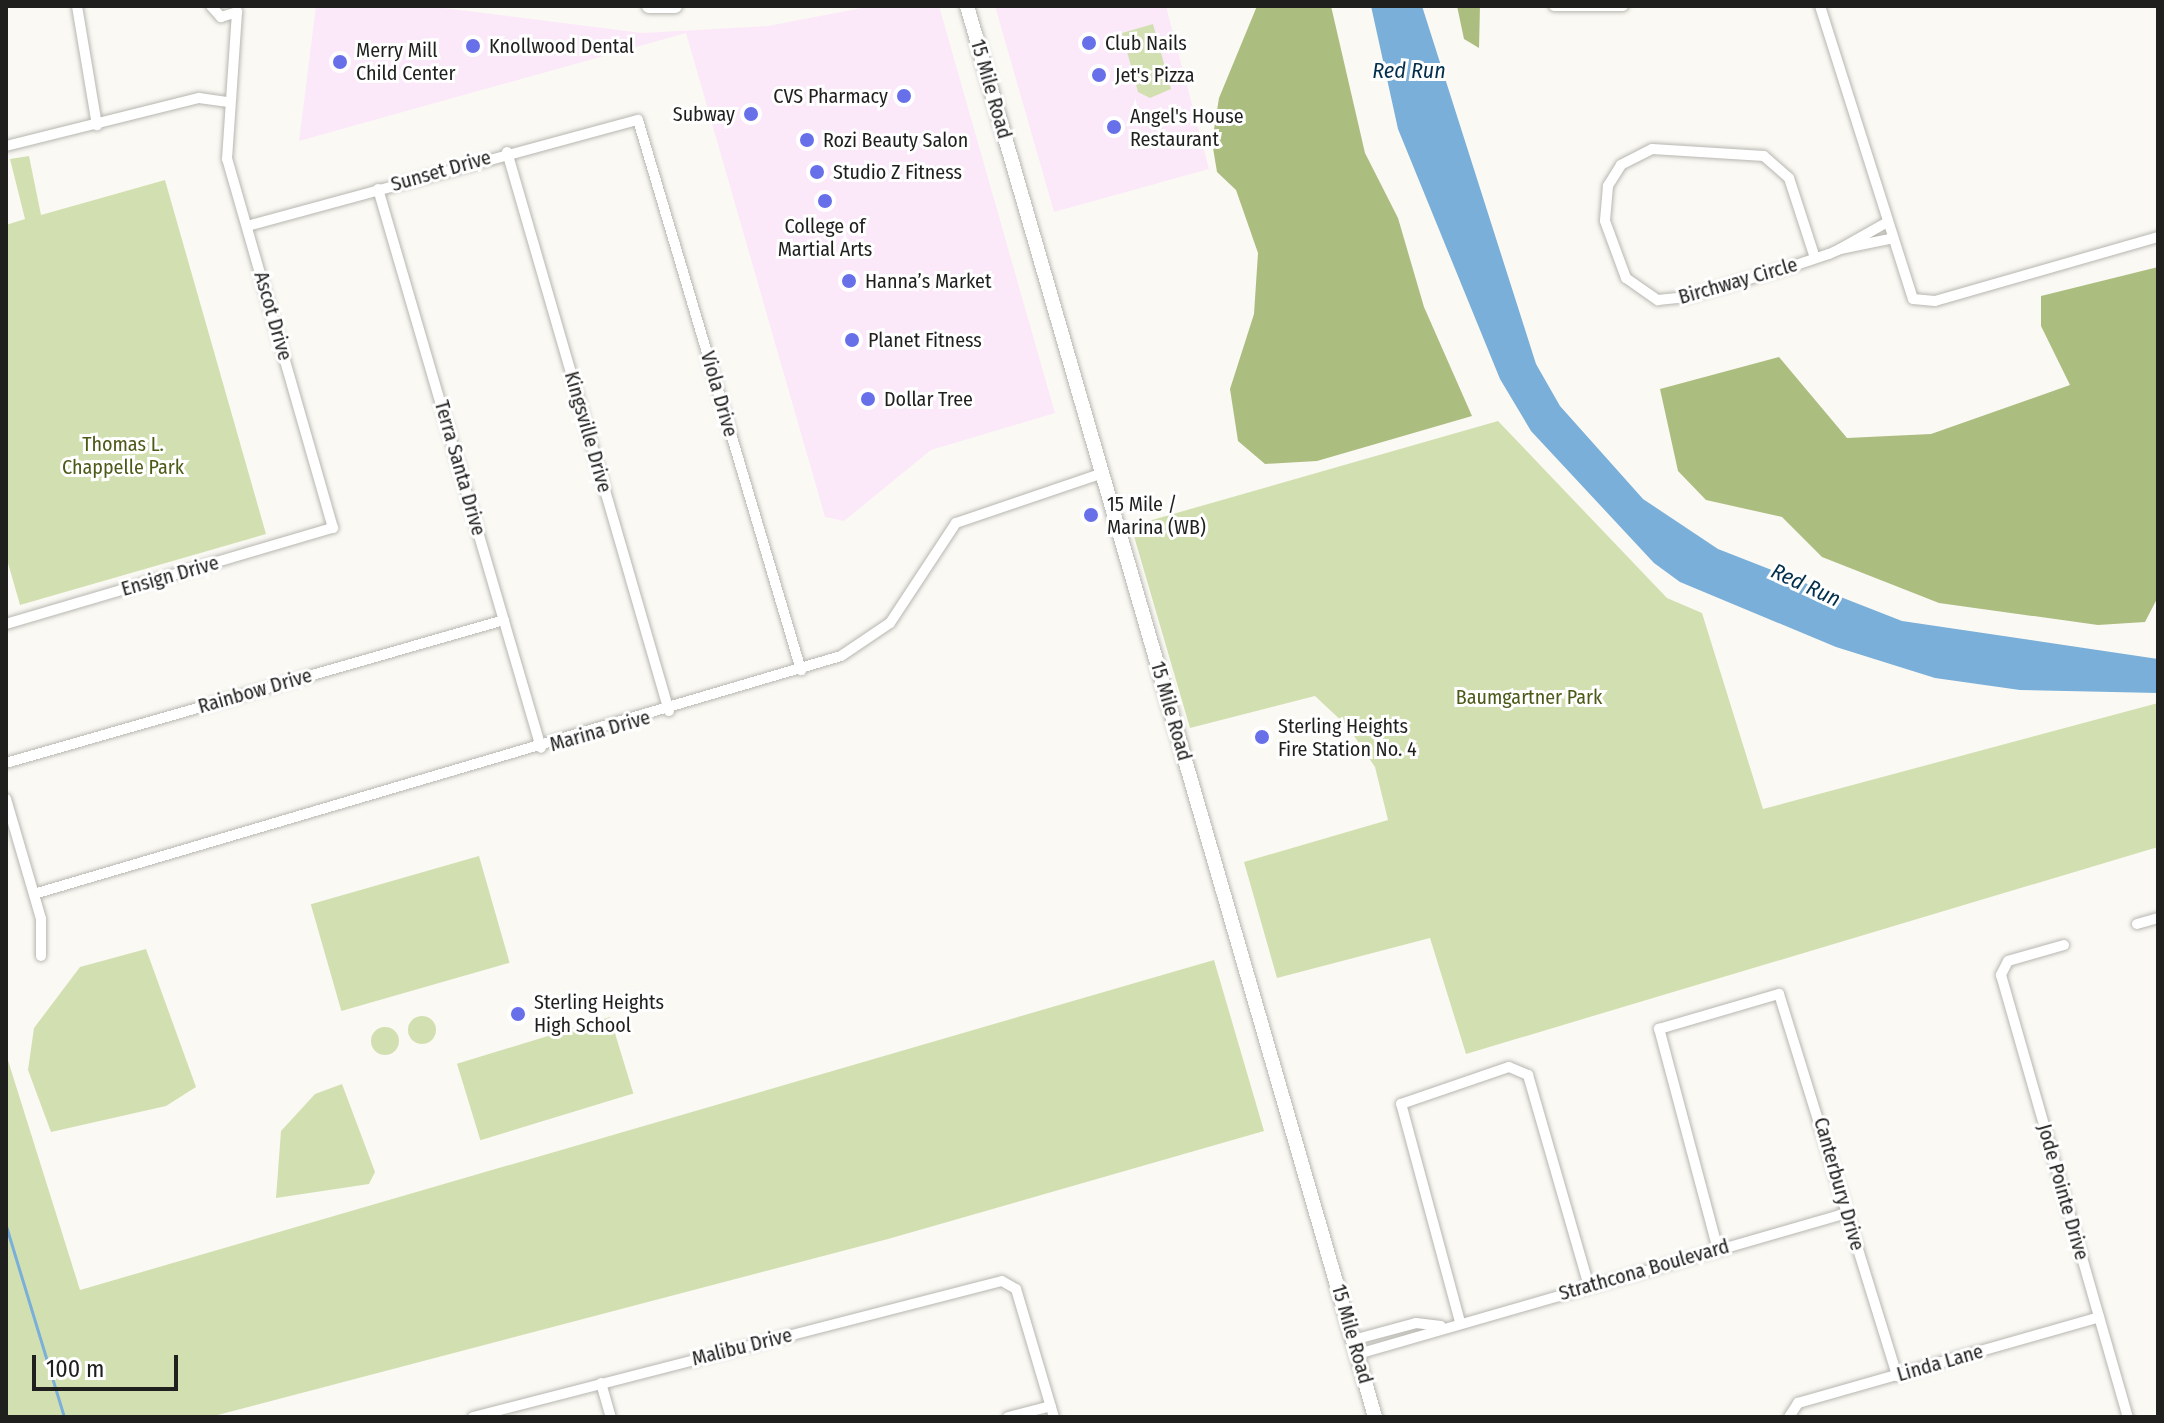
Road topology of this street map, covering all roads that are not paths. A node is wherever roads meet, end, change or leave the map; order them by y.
1 (77, 6) edge
2 (211, 6) edge
3 (649, 6) edge
4 (675, 6) edge
5 (967, 6) edge
6 (1554, 6) edge
7 (1623, 6) edge
8 (1820, 6) edge
9 (238, 9) edge
10 (226, 18) junction
11 (234, 30) junction
12 (227, 102) junction
13 (636, 118) joint
14 (97, 125) junction
15 (6, 146) edge
16 (507, 152) junction
17 (378, 189) junction
18 (1884, 224) junction
19 (247, 226) junction
20 (2158, 237) edge
21 (1889, 239) junction
22 (1840, 249) junction
23 (1815, 258) junction
24 (1103, 473) junction
25 (333, 528) joint
26 (504, 620) junction
27 (6, 624) edge
28 (801, 670) junction
29 (669, 711) junction
30 (541, 748) junction
31 (6, 763) edge
32 (6, 799) edge
33 (34, 894) junction
34 (2158, 918) edge
35 (2137, 924) dead end
36 (2064, 945) dead end
37 (41, 956) dead end
38 (1847, 1213) junction
39 (1718, 1250) junction
40 (1589, 1286) junction
41 (2099, 1317) junction
42 (1460, 1322) junction
43 (1441, 1326) junction
44 (1400, 1327) junction
45 (1404, 1341) junction
46 (1356, 1347) junction
47 (1897, 1376) junction
48 (601, 1383) junction
49 (1052, 1411) edge
50 (473, 1417) edge
51 (611, 1417) edge
52 (1008, 1417) edge
53 (1375, 1417) edge
54 (1789, 1417) edge
55 (2128, 1417) edge

1 - 14 street
2 - 10 street
3 - 4 main road
5 - 24 main road, 15 Mile Road
6 - 7 street
8 - 18 street
9 - 10 street
9 - 11 street, Ascot Drive
10 - 11 street
11 - 12 street, Ascot Drive
12 - 14 street
12 - 19 street, Ascot Drive
13 - 16 street, Sunset Drive
13 - 28 street, Viola Drive
14 - 15 street
16 - 17 street, Sunset Drive
16 - 29 street, Kingsville Drive
17 - 19 street, Sunset Drive
17 - 26 street, Terra Santa Drive
18 - 21 street
18 - 22 street, Birchway Circle
19 - 25 street, Ascot Drive
20 - 21 street
21 - 22 street, Birchway Circle
22 - 23 street, Birchway Circle
23 - 23 street, Birchway Circle
24 - 28 street, Marina Drive
24 - 46 main road, 15 Mile Road
25 - 27 street, Ensign Drive
26 - 30 street, Terra Santa Drive
26 - 31 street, Rainbow Drive
28 - 29 street, Marina Drive
29 - 30 street, Marina Drive
30 - 33 street, Marina Drive
32 - 33 street
33 - 37 street
34 - 35 street
36 - 41 street, Jode Pointe Drive
38 - 39 street, Strathcona Boulevard
38 - 39 street, Canterbury Drive
38 - 47 street, Canterbury Drive
39 - 40 street, Strathcona Boulevard
40 - 42 street, Strathcona Boulevard
40 - 42 street
41 - 47 street, Linda Lane
41 - 55 street, Jode Pointe Drive
42 - 43 street, Strathcona Boulevard
43 - 44 street, Strathcona Boulevard
43 - 45 street, Strathcona Boulevard
44 - 45 street
44 - 46 street, Strathcona Boulevard
45 - 46 street, Strathcona Boulevard
46 - 53 main road, 15 Mile Road
47 - 54 street, Linda Lane
48 - 49 street, Malibu Drive
48 - 50 street, Malibu Drive
48 - 51 street
49 - 52 street

